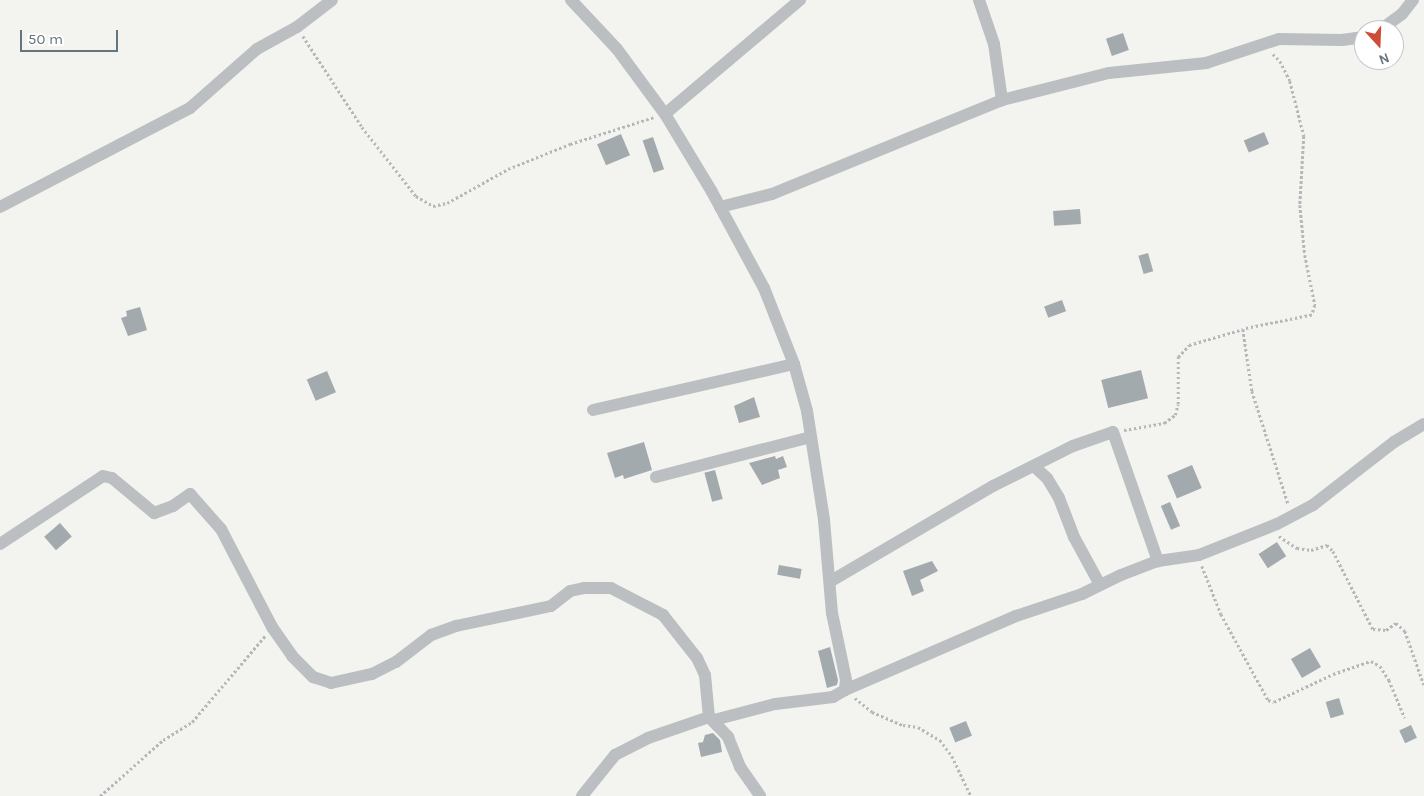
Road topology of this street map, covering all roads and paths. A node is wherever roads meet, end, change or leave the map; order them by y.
1 (332, 0) edge
2 (572, 0) edge
3 (800, 0) edge
4 (979, 0) edge
5 (1413, 0) edge
6 (1394, 20) edge
7 (297, 27) junction
8 (1354, 38) edge
9 (1261, 43) junction
10 (1002, 100) junction
11 (665, 114) junction
12 (0, 207) edge
13 (720, 207) junction
14 (1243, 329) junction
15 (794, 364) junction
16 (593, 410) dead end
17 (1424, 424) edge
18 (1113, 432) junction
19 (811, 437) junction
20 (1034, 466) junction
21 (656, 477) dead end
22 (1292, 517) junction
23 (1258, 530) junction
24 (0, 544) edge
25 (1199, 555) junction
26 (1158, 561) junction
27 (831, 581) junction
28 (1099, 583) junction
29 (272, 627) junction
30 (1424, 685) edge
31 (845, 690) junction
32 (711, 718) junction
33 (1405, 718) dead end
34 (100, 796) edge
35 (582, 796) edge
36 (760, 796) edge
37 (971, 796) edge

1 - 7 street
2 - 11 street
3 - 11 street
4 - 10 street
5 - 6 street
7 - 11 path
7 - 12 street
8 - 9 street
9 - 10 street
9 - 14 path
10 - 13 street
11 - 13 street
13 - 15 street
14 - 18 path
14 - 22 path
15 - 16 street
15 - 19 street
17 - 22 street
18 - 20 street
18 - 26 street
19 - 21 street
19 - 27 street
20 - 27 street
20 - 28 street
22 - 23 street
23 - 25 street
23 - 30 path
24 - 29 street
25 - 26 street
25 - 33 path
26 - 28 street
27 - 31 street
28 - 31 street
29 - 32 street
29 - 34 path
31 - 32 street
31 - 37 path
32 - 35 street
32 - 36 street

